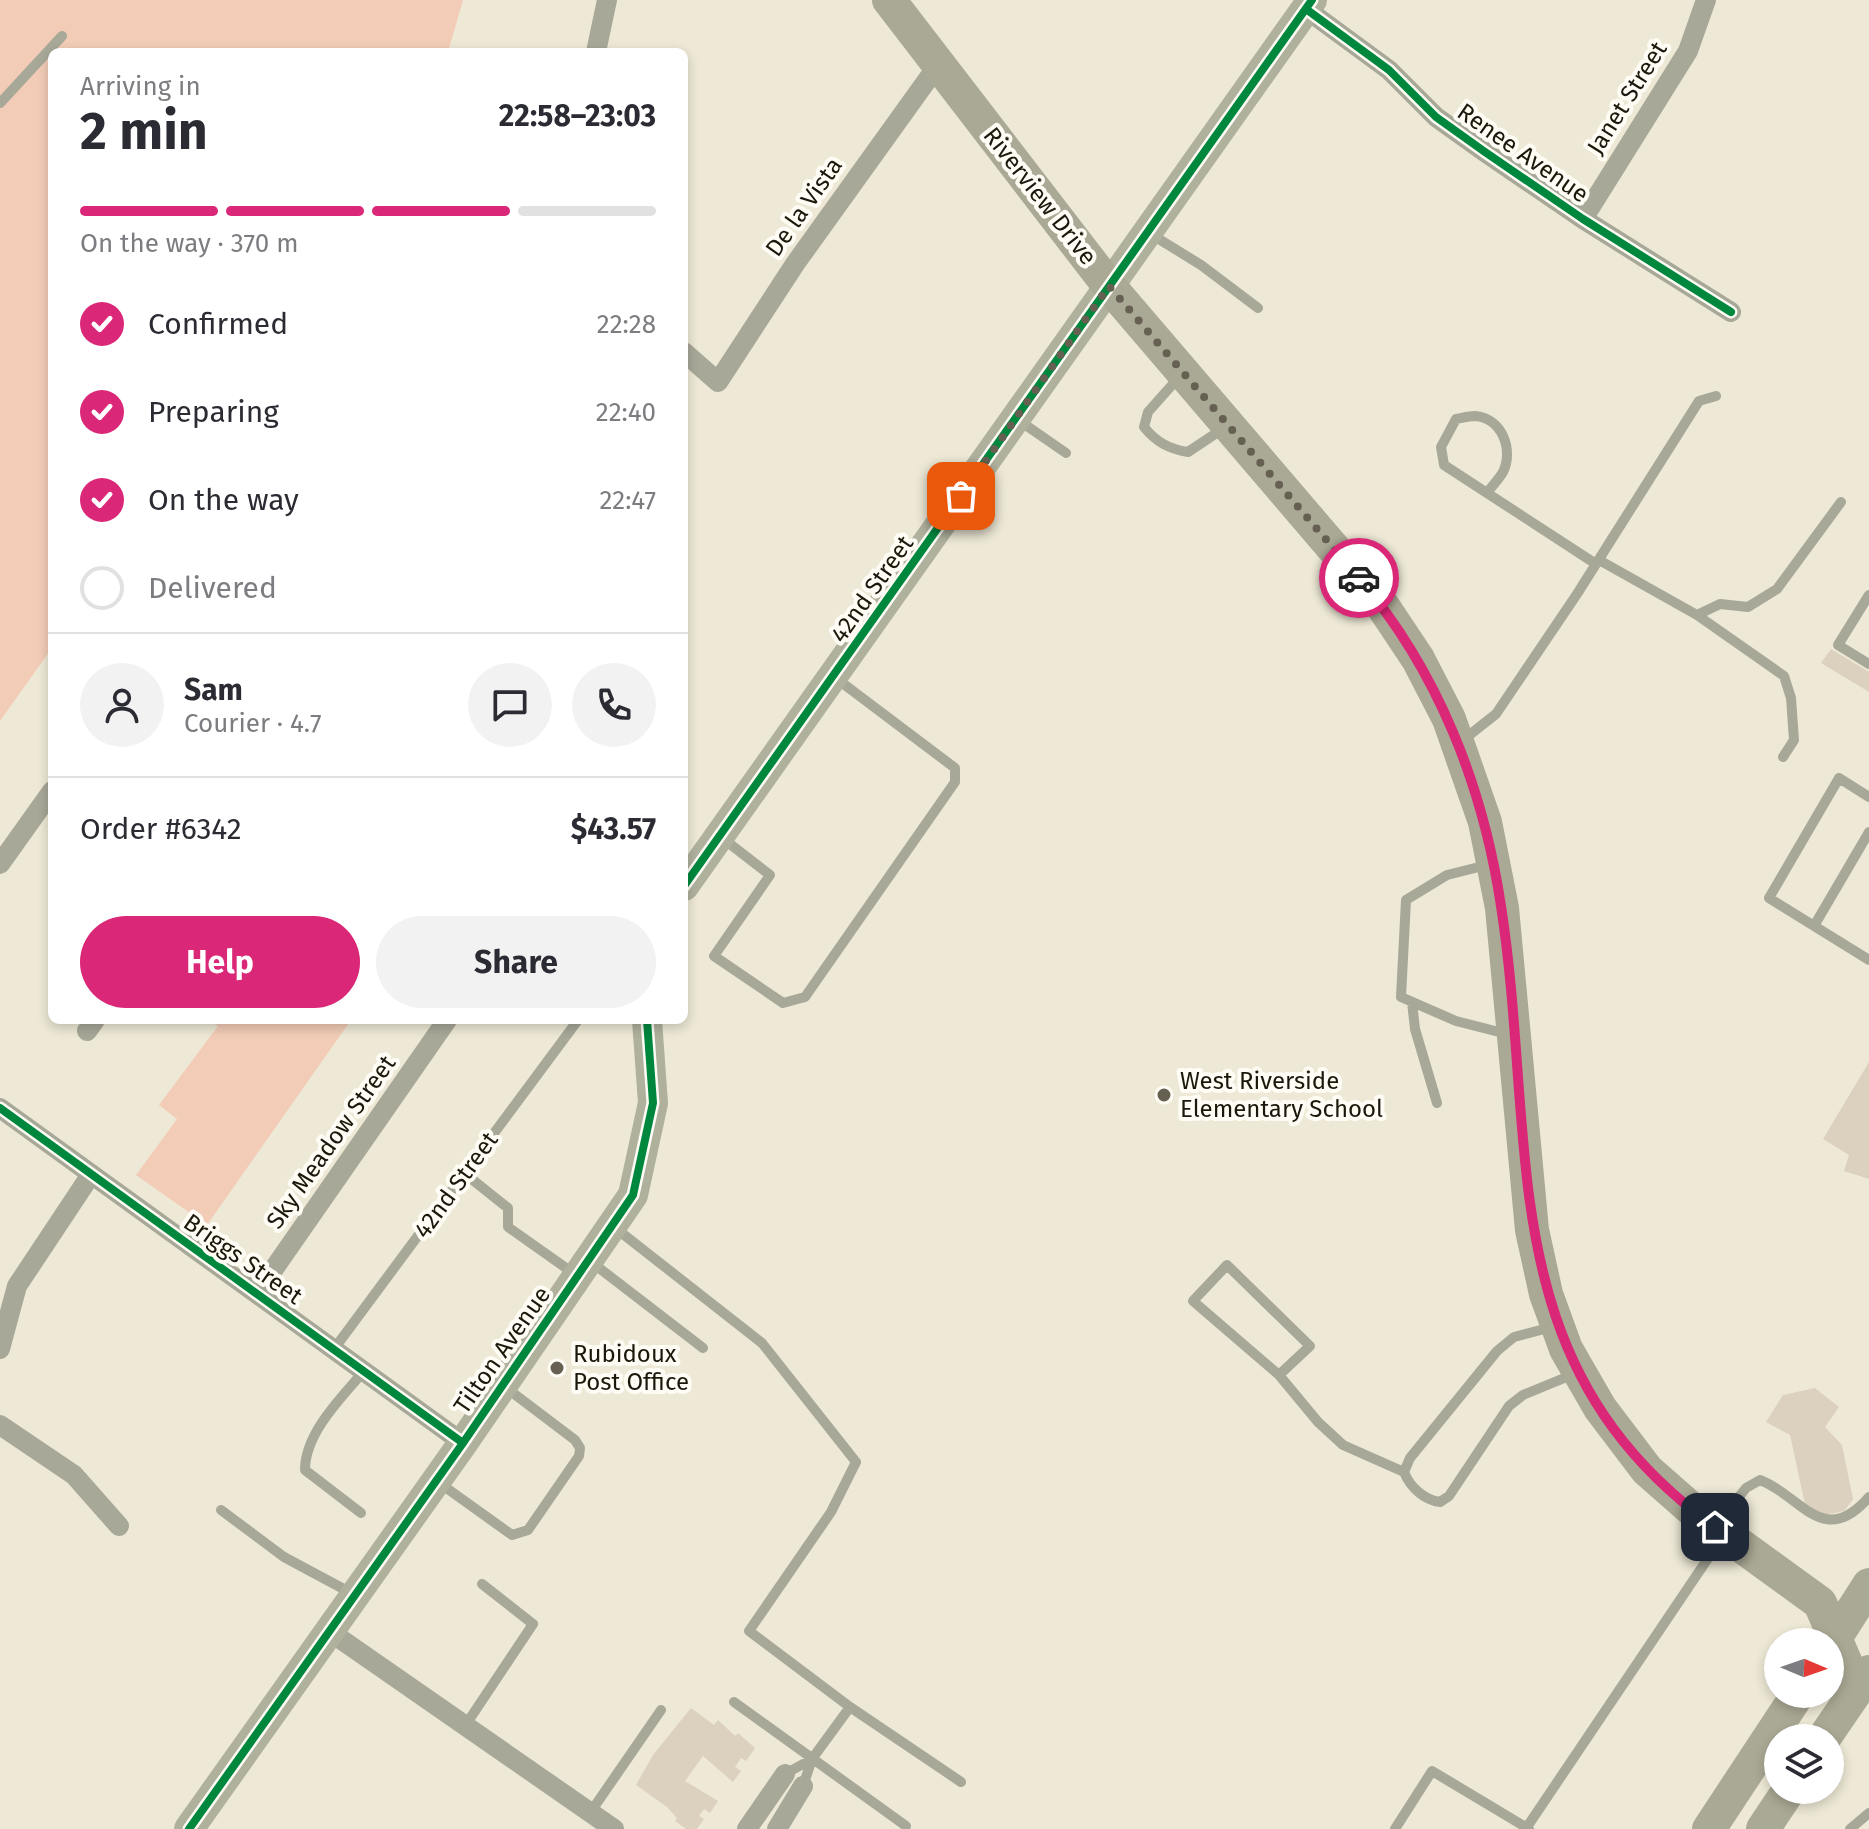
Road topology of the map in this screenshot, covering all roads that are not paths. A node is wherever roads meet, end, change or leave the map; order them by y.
1 (607, 0) edge
2 (1706, 0) edge
3 (1309, 4) edge
4 (900, 5) edge
5 (62, 36) dead end
6 (51, 48) edge
7 (597, 48) edge
8 (48, 51) edge
9 (938, 65) junction
10 (0, 103) edge
11 (1583, 219) junction
12 (1147, 232) junction
13 (1109, 286) junction
14 (1258, 308) dead end
15 (1731, 312) dead end
16 (688, 356) edge
17 (1184, 372) junction
18 (1716, 396) dead end
19 (1015, 418) junction
20 (1229, 424) junction
21 (1066, 453) dead end
22 (1487, 493) junction
23 (1841, 502) dead end
24 (1598, 562) junction
25 (1869, 595) edge
26 (1866, 609) edge
27 (1697, 615) junction
28 (1869, 664) edge
29 (835, 677) junction
30 (1458, 744) junction
31 (1783, 757) dead end
32 (1869, 797) edge
33 (48, 800) edge
34 (1869, 832) edge
35 (719, 836) junction
36 (1493, 863) junction
37 (0, 864) edge
38 (688, 880) edge
39 (1814, 926) junction
40 (1869, 960) edge
41 (1412, 1002) junction
42 (444, 1024) edge
43 (575, 1024) edge
44 (647, 1024) edge
45 (1514, 1035) junction
46 (1437, 1103) dead end
47 (0, 1108) edge
48 (464, 1173) junction
49 (90, 1176) junction
50 (612, 1226) junction
51 (583, 1268) junction
52 (257, 1293) junction
53 (1557, 1326) junction
54 (703, 1348) dead end
55 (0, 1349) edge
56 (334, 1349) junction
57 (364, 1371) junction
58 (1579, 1372) junction
59 (1279, 1375) junction
60 (502, 1385) junction
61 (0, 1425) edge
62 (463, 1443) junction
63 (1404, 1472) junction
64 (436, 1480) junction
65 (1869, 1497) edge
66 (221, 1510) dead end
67 (361, 1513) dead end
68 (119, 1526) dead end
69 (1720, 1530) junction
70 (482, 1584) dead end
71 (1869, 1585) edge
72 (355, 1595) junction
73 (1828, 1628) edge
74 (1842, 1628) edge
75 (329, 1631) junction
76 (1844, 1657) edge
77 (1865, 1687) edge
78 (734, 1702) dead end
79 (850, 1707) junction
80 (1789, 1708) edge
81 (661, 1710) dead end
82 (1835, 1724) edge
83 (465, 1726) junction
84 (812, 1759) junction
85 (785, 1774) joint
86 (961, 1782) dead end
87 (803, 1786) joint
88 (1780, 1804) edge
89 (590, 1813) junction
90 (1869, 1813) edge
91 (753, 1820) edge
92 (906, 1826) dead end
93 (195, 1827) edge
94 (778, 1828) edge
95 (1528, 1828) edge
96 (614, 1829) edge
97 (1395, 1829) edge
98 (1709, 1829) edge
99 (1763, 1829) edge
100 (1850, 1829) edge

1 - 7 street
2 - 11 street, Janet Street
3 - 11 street, Renee Avenue
3 - 12 street, 42nd Street
4 - 9 main road, Riverview Drive
5 - 6 lane
8 - 10 lane
9 - 13 main road, Riverview Drive
9 - 16 street, De la Vista
11 - 15 street, Renee Avenue
12 - 13 street, 42nd Street
12 - 14 lane
13 - 17 main road, Riverview Drive
13 - 19 street, 42nd Street
17 - 20 main road, Riverview Drive
17 - 20 lane
18 - 24 lane
19 - 21 lane
19 - 29 street, 42nd Street
20 - 30 main road, Riverview Drive
22 - 22 lane
22 - 24 lane
23 - 27 lane
24 - 27 lane
24 - 30 lane
25 - 26 lane
26 - 28 lane
27 - 31 lane
29 - 35 street, 42nd Street
29 - 35 lane
30 - 36 main road, Riverview Drive
32 - 39 lane
33 - 37 street
34 - 39 lane
35 - 38 street, 42nd Street
36 - 41 lane
36 - 45 main road, Riverview Drive
39 - 40 lane
41 - 45 lane
41 - 46 lane
42 - 52 street, Sky Meadow Street
43 - 48 lane, 42nd Street
44 - 50 street, Tilton Avenue
45 - 53 main road, Riverview Drive
47 - 49 street, Briggs Street
48 - 51 lane
48 - 56 lane, 42nd Street
49 - 52 street, Briggs Street
49 - 55 street
50 - 51 street, Tilton Avenue
50 - 79 lane
51 - 54 lane
51 - 60 street, Tilton Avenue
52 - 56 street, Briggs Street
53 - 58 main road, Riverview Drive
53 - 63 lane
56 - 57 street, Briggs Street
57 - 62 street, Briggs Street
57 - 67 lane
58 - 63 lane
58 - 69 main road, Riverview Drive
59 - 59 lane
59 - 63 lane
60 - 62 street, Tilton Avenue
60 - 64 lane
61 - 68 street
62 - 64 street, Tilton Avenue
64 - 72 street, Tilton Avenue
65 - 69 lane
66 - 72 lane
69 - 73 main road, Riverview Drive
69 - 95 lane
70 - 83 lane
71 - 74 main road
72 - 75 street, Tilton Avenue
75 - 83 street
75 - 93 street, Tilton Avenue
76 - 77 main road, Riverview Drive
77 - 82 main road
78 - 84 lane
79 - 84 lane
79 - 86 lane
80 - 98 main road
81 - 89 lane
83 - 89 street
84 - 85 lane
84 - 87 lane
84 - 92 lane
85 - 91 street
87 - 94 street
88 - 99 main road
89 - 96 street
90 - 100 lane
91 - 94 street
95 - 97 lane

